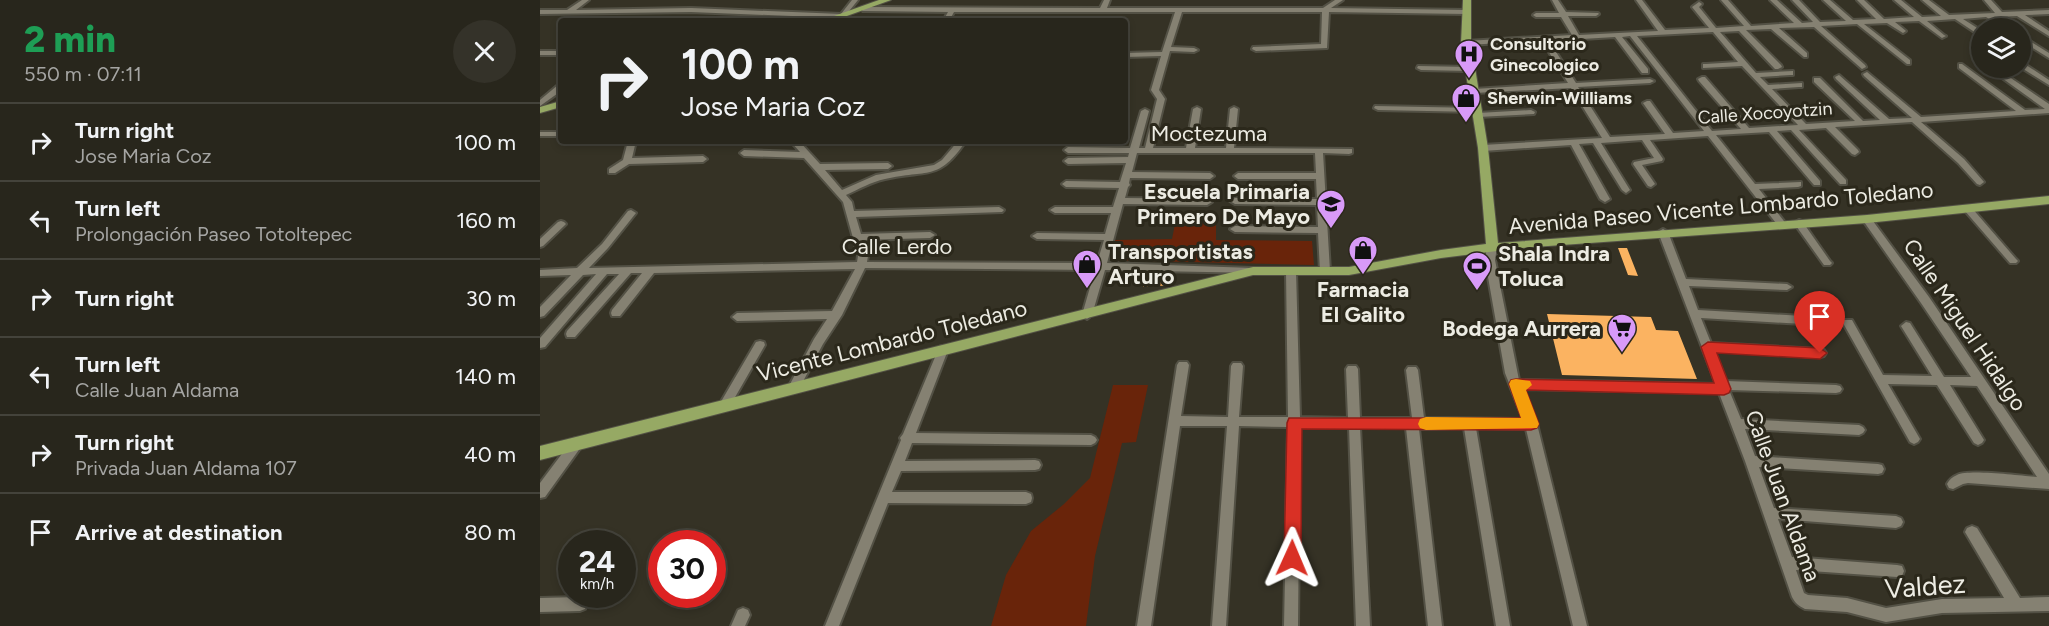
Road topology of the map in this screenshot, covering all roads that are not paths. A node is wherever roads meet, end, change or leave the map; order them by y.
1 (586, 0) edge
2 (855, 0) edge
3 (887, 0) edge
4 (1107, 0) edge
5 (1340, 0) edge
6 (1467, 0) edge
7 (1555, 0) edge
8 (1639, 0) edge
9 (1724, 0) edge
10 (1773, 0) edge
11 (1795, 0) edge
12 (1826, 0) edge
13 (1860, 0) edge
14 (1897, 0) edge
15 (1925, 0) edge
16 (1986, 0) edge
17 (877, 2) edge
18 (1699, 4) dead end
19 (1300, 8) junction
20 (863, 9) junction
21 (1179, 9) junction
22 (1326, 9) junction
23 (681, 10) junction
24 (952, 10) junction
25 (568, 11) junction
26 (606, 11) junction
27 (1102, 11) junction
28 (540, 12) edge
29 (767, 12) junction
30 (1467, 12) junction
31 (2049, 12) edge
32 (780, 13) junction
33 (2017, 13) junction
34 (1563, 14) junction
35 (1596, 14) dead end
36 (2001, 14) junction
37 (842, 15) junction
38 (1536, 15) dead end
39 (1987, 15) junction
40 (1300, 16) dead end
41 (1955, 16) junction
42 (1947, 17) junction
43 (598, 18) edge
44 (672, 18) edge
45 (761, 18) edge
46 (775, 18) edge
47 (833, 18) edge
48 (948, 18) edge
49 (1992, 18) edge
50 (1919, 19) junction
51 (1885, 21) junction
52 (1855, 22) junction
53 (1817, 24) junction
54 (1800, 25) junction
55 (1773, 27) junction
56 (1971, 27) edge
57 (1740, 28) junction
58 (1749, 28) junction
59 (1714, 30) junction
60 (1903, 31) dead end
61 (1663, 33) junction
62 (1632, 34) junction
63 (2049, 34) edge
64 (1617, 35) junction
65 (1941, 36) dead end
66 (1577, 37) junction
67 (1544, 39) junction
68 (1466, 43) junction
69 (2031, 44) edge
70 (1256, 49) dead end
71 (1194, 50) dead end
72 (1166, 52) junction
73 (540, 53) edge
74 (558, 53) edge
75 (1128, 55) edge
76 (1804, 55) dead end
77 (2049, 56) edge
78 (1907, 62) dead end
79 (1743, 64) junction
80 (1706, 66) dead end
81 (1962, 66) dead end
82 (1778, 67) dead end
83 (1421, 68) dead end
84 (1470, 69) junction
85 (1645, 71) dead end
86 (2031, 71) edge
87 (1790, 73) dead end
88 (1754, 75) junction
89 (1839, 77) dead end
90 (2006, 78) edge
91 (1702, 79) dead end
92 (1817, 80) dead end
93 (1650, 81) dead end
94 (2049, 83) edge
95 (1799, 85) dead end
96 (1573, 86) junction
97 (1766, 87) junction
98 (558, 89) edge
99 (1474, 91) junction
100 (1647, 103) dead end
101 (540, 104) edge
102 (558, 105) edge
103 (1378, 108) dead end
104 (1197, 109) dead end
105 (1234, 109) dead end
106 (540, 110) edge
107 (2049, 110) edge
108 (1145, 111) dead end
109 (1531, 112) dead end
110 (2024, 112) junction
111 (1477, 113) junction
112 (1917, 120) junction
113 (1887, 122) junction
114 (1861, 123) junction
115 (1829, 126) junction
116 (1804, 127) junction
117 (1793, 128) junction
118 (1771, 129) junction
119 (558, 130) edge
120 (1747, 131) junction
121 (542, 134) edge
122 (558, 134) edge
123 (1709, 134) junction
124 (1671, 136) junction
125 (1645, 138) junction
126 (1608, 140) junction
127 (1596, 141) junction
128 (1574, 142) junction
129 (631, 144) edge
130 (797, 144) edge
131 (960, 144) edge
132 (1082, 144) edge
133 (1098, 144) edge
134 (1482, 148) junction
135 (1068, 150) dead end
136 (1080, 150) junction
137 (1096, 150) junction
138 (1148, 151) junction
139 (1190, 151) junction
140 (1230, 151) junction
141 (1319, 151) junction
142 (1350, 151) dead end
143 (1855, 152) dead end
144 (744, 153) dead end
145 (805, 154) junction
146 (1133, 155) junction
147 (703, 159) dead end
148 (1068, 160) dead end
149 (627, 161) junction
150 (888, 166) dead end
151 (818, 167) junction
152 (612, 171) dead end
153 (1210, 176) dead end
154 (1238, 176) dead end
155 (1321, 176) junction
156 (1127, 180) junction
157 (1843, 182) dead end
158 (1980, 182) dead end
159 (1817, 183) dead end
160 (1066, 184) dead end
161 (1651, 184) dead end
162 (1798, 184) dead end
163 (1752, 187) junction
164 (1626, 190) dead end
165 (842, 193) junction
166 (1605, 199) dead end
167 (2049, 200) edge
168 (1235, 201) dead end
169 (1207, 202) dead end
170 (1322, 202) junction
171 (1118, 206) junction
172 (1968, 208) junction
173 (999, 210) dead end
174 (1055, 210) dead end
175 (630, 213) dead end
176 (851, 214) junction
177 (1866, 219) junction
178 (1799, 223) junction
179 (561, 224) dead end
180 (1782, 225) junction
181 (1235, 229) dead end
182 (1324, 230) junction
183 (1663, 232) junction
184 (930, 235) dead end
185 (1037, 236) dead end
186 (858, 237) junction
187 (1110, 237) junction
188 (540, 244) edge
189 (1492, 247) junction
190 (2013, 261) dead end
191 (1827, 263) dead end
192 (862, 265) junction
193 (1101, 265) junction
194 (651, 269) junction
195 (605, 270) junction
196 (628, 270) junction
197 (579, 271) junction
198 (1253, 271) junction
199 (1291, 271) junction
200 (1325, 272) junction
201 (540, 273) edge
202 (1684, 282) junction
203 (1787, 287) dead end
204 (540, 313) edge
205 (616, 313) dead end
206 (1696, 314) junction
207 (837, 315) junction
208 (1087, 315) junction
209 (737, 316) dead end
210 (1803, 320) dead end
211 (1848, 323) dead end
212 (1906, 326) dead end
213 (572, 334) dead end
214 (541, 344) edge
215 (760, 345) dead end
216 (1708, 347) junction
217 (943, 350) junction
218 (1820, 353) dead end
219 (1183, 365) dead end
220 (1237, 366) dead end
221 (1352, 369) dead end
222 (1412, 370) dead end
223 (1882, 379) junction
224 (1941, 381) junction
225 (1980, 382) junction
226 (1516, 384) junction
227 (795, 386) junction
228 (1723, 387) junction
229 (1836, 390) dead end
230 (726, 403) junction
231 (1175, 421) junction
232 (1233, 422) junction
233 (1294, 423) junction
234 (1355, 423) junction
235 (1415, 424) junction
236 (1469, 424) junction
237 (1531, 424) junction
238 (1738, 424) junction
239 (1859, 430) dead end
240 (906, 438) junction
241 (1914, 439) dead end
242 (1091, 440) dead end
243 (1978, 440) dead end
244 (576, 443) junction
245 (540, 453) edge
246 (1752, 461) junction
247 (1035, 465) dead end
248 (895, 466) junction
249 (1878, 468) dead end
250 (1953, 484) dead end
251 (2049, 484) edge
252 (540, 493) edge
253 (883, 497) junction
254 (1026, 498) dead end
255 (1769, 513) junction
256 (1896, 522) dead end
257 (1972, 532) dead end
258 (1786, 563) junction
259 (1897, 571) dead end
260 (1805, 602) joint
261 (540, 604) edge
262 (558, 604) edge
263 (2049, 604) edge
264 (2016, 605) junction
265 (832, 626) edge
266 (1144, 626) edge
267 (1219, 626) edge
268 (1291, 626) edge
269 (1363, 626) edge
270 (1435, 626) edge
271 (1503, 626) edge
272 (1580, 626) edge

1 - 25 street
2 - 37 street
3 - 17 main road
4 - 27 street
5 - 22 street
6 - 30 main road
7 - 34 street
8 - 61 street
9 - 58 street
10 - 54 street
11 - 53 street
12 - 52 street
13 - 51 street
14 - 50 street
15 - 42 street
16 - 36 street
17 - 20 main road
18 - 59 street
19 - 21 street
19 - 22 street
19 - 40 street
20 - 24 street
20 - 37 main road
21 - 27 street
21 - 72 street
22 - 30 street
22 - 70 street
23 - 26 street
23 - 29 street
23 - 44 street
24 - 27 street
24 - 48 street
25 - 26 street
25 - 28 street
26 - 43 street
29 - 32 street
29 - 45 street
30 - 68 main road
31 - 33 street
32 - 37 street
32 - 46 street
33 - 36 street
33 - 63 street
34 - 35 street
34 - 38 street
34 - 66 street
36 - 39 street
37 - 47 main road
39 - 41 street
39 - 49 street
41 - 42 street
41 - 56 street
42 - 50 street
50 - 51 street
50 - 65 street
51 - 52 street
51 - 60 street
52 - 53 street
52 - 78 street
53 - 54 street
53 - 112 street
54 - 55 street
55 - 58 street
55 - 76 street
57 - 58 street
57 - 59 street
57 - 82 street
59 - 61 street
59 - 79 street
61 - 62 street
62 - 64 street
62 - 123 street
64 - 66 street
64 - 85 street
66 - 67 street
67 - 68 street
67 - 96 street
68 - 84 main road
69 - 77 street
71 - 72 street
72 - 75 street
72 - 138 street
73 - 74 street
79 - 80 street
79 - 88 street
81 - 110 street
83 - 84 street
84 - 99 main road
86 - 94 street
87 - 88 street
88 - 97 street
89 - 113 street
90 - 107 street
91 - 120 street
92 - 114 street
93 - 96 street
95 - 97 street
96 - 99 street
96 - 126 street
97 - 116 street
98 - 101 street
99 - 111 main road
100 - 124 street
102 - 106 main road
103 - 111 street
104 - 139 street
105 - 140 street
107 - 110 street, Calle Xocoyotzin
108 - 146 street
109 - 111 street
110 - 112 street, Calle Xocoyotzin
111 - 134 main road
112 - 113 street, Calle Xocoyotzin
112 - 158 street
113 - 114 street, Calle Xocoyotzin
114 - 115 street, Calle Xocoyotzin
115 - 116 street, Calle Xocoyotzin
115 - 143 street
116 - 117 street, Calle Xocoyotzin
117 - 118 street, Calle Xocoyotzin
117 - 157 street
118 - 120 street, Calle Xocoyotzin
118 - 159 street
119 - 121 street
120 - 123 street, Calle Xocoyotzin
121 - 122 street
123 - 124 street, Calle Xocoyotzin
123 - 163 street
124 - 125 street, Calle Xocoyotzin
125 - 126 street, Calle Xocoyotzin
125 - 161 street
126 - 127 street, Calle Xocoyotzin
127 - 128 street, Calle Xocoyotzin
127 - 164 street
128 - 134 street, Calle Xocoyotzin
128 - 166 street
129 - 149 street
130 - 145 street
131 - 165 street
132 - 136 street
133 - 137 street
134 - 189 main road
135 - 136 street, Moctezuma
136 - 137 street, Moctezuma
137 - 146 street, Moctezuma
138 - 139 street, Moctezuma
138 - 146 street, Moctezuma
139 - 140 street, Moctezuma
140 - 141 street, Moctezuma
141 - 142 street, Moctezuma
141 - 155 street
144 - 145 street
145 - 151 street
146 - 148 street
146 - 156 street
147 - 149 street
149 - 152 street
150 - 151 street
151 - 165 street
153 - 156 street
154 - 155 street
155 - 170 street
156 - 160 street
156 - 171 street
162 - 163 street
163 - 180 street
165 - 176 street
167 - 172 main road, Avenida Paseo Vicente Lombardo Toledano
168 - 170 street
169 - 171 street
170 - 182 street
171 - 174 street
171 - 187 street
172 - 177 main road, Avenida Paseo Vicente Lombardo Toledano
172 - 190 street
173 - 176 street
175 - 197 street
176 - 186 street
177 - 178 main road, Avenida Paseo Vicente Lombardo Toledano
177 - 225 street, Calle Miguel Hidalgo
178 - 180 main road, Avenida Paseo Vicente Lombardo Toledano
178 - 191 street
179 - 188 street
180 - 183 main road, Avenida Paseo Vicente Lombardo Toledano
181 - 182 street
182 - 200 street
183 - 189 main road, Avenida Paseo Vicente Lombardo Toledano
183 - 202 street, Calle Juan Aldama
184 - 186 street
185 - 187 street
186 - 192 street
187 - 193 street
189 - 200 main road, Avenida Paseo Vicente Lombardo Toledano
189 - 226 street
192 - 193 street, Calle Lerdo
192 - 194 street, Calle Lerdo
192 - 207 street
193 - 198 street, Calle Lerdo
193 - 208 street
194 - 196 street, Calle Lerdo
194 - 205 street
195 - 196 street, Calle Lerdo
195 - 197 street, Calle Lerdo
195 - 214 street
196 - 213 street
197 - 201 street, Calle Lerdo
197 - 204 street
198 - 199 main road, Avenida Paseo Vicente Lombardo Toledano
198 - 208 main road, Vicente Lombardo Toledano
199 - 200 main road, Avenida Paseo Vicente Lombardo Toledano
199 - 233 street
202 - 203 street
202 - 206 street, Calle Juan Aldama
206 - 210 street
206 - 216 street, Calle Juan Aldama
207 - 209 street
207 - 227 street
208 - 217 main road, Vicente Lombardo Toledano
211 - 223 street
212 - 224 street
215 - 230 street
216 - 218 street
216 - 228 street, Calle Juan Aldama
217 - 227 main road, Vicente Lombardo Toledano
217 - 240 street
219 - 231 street
220 - 232 street
221 - 234 street
222 - 235 street
223 - 224 street
223 - 241 street
224 - 225 street
224 - 243 street
225 - 251 street, Calle Miguel Hidalgo
226 - 228 street
226 - 237 street
227 - 230 main road, Vicente Lombardo Toledano
228 - 229 street
228 - 238 street, Calle Juan Aldama
230 - 244 main road, Vicente Lombardo Toledano
231 - 232 street
231 - 266 street
232 - 233 street
232 - 267 street
233 - 234 street
233 - 268 street
234 - 235 street
234 - 269 street
235 - 236 street
235 - 270 street
236 - 237 street
236 - 271 street
237 - 272 street
238 - 239 street
238 - 246 street, Calle Juan Aldama
240 - 242 street
240 - 248 street
244 - 245 main road, Vicente Lombardo Toledano
244 - 252 street
246 - 249 street
246 - 255 street, Calle Juan Aldama
247 - 248 street
248 - 253 street
250 - 251 street
253 - 254 street
253 - 265 street
255 - 256 street
255 - 258 street, Calle Juan Aldama
257 - 264 street
258 - 259 street
258 - 260 street, Calle Juan Aldama
260 - 264 street, Valdez
261 - 262 street
263 - 264 street, Valdez

